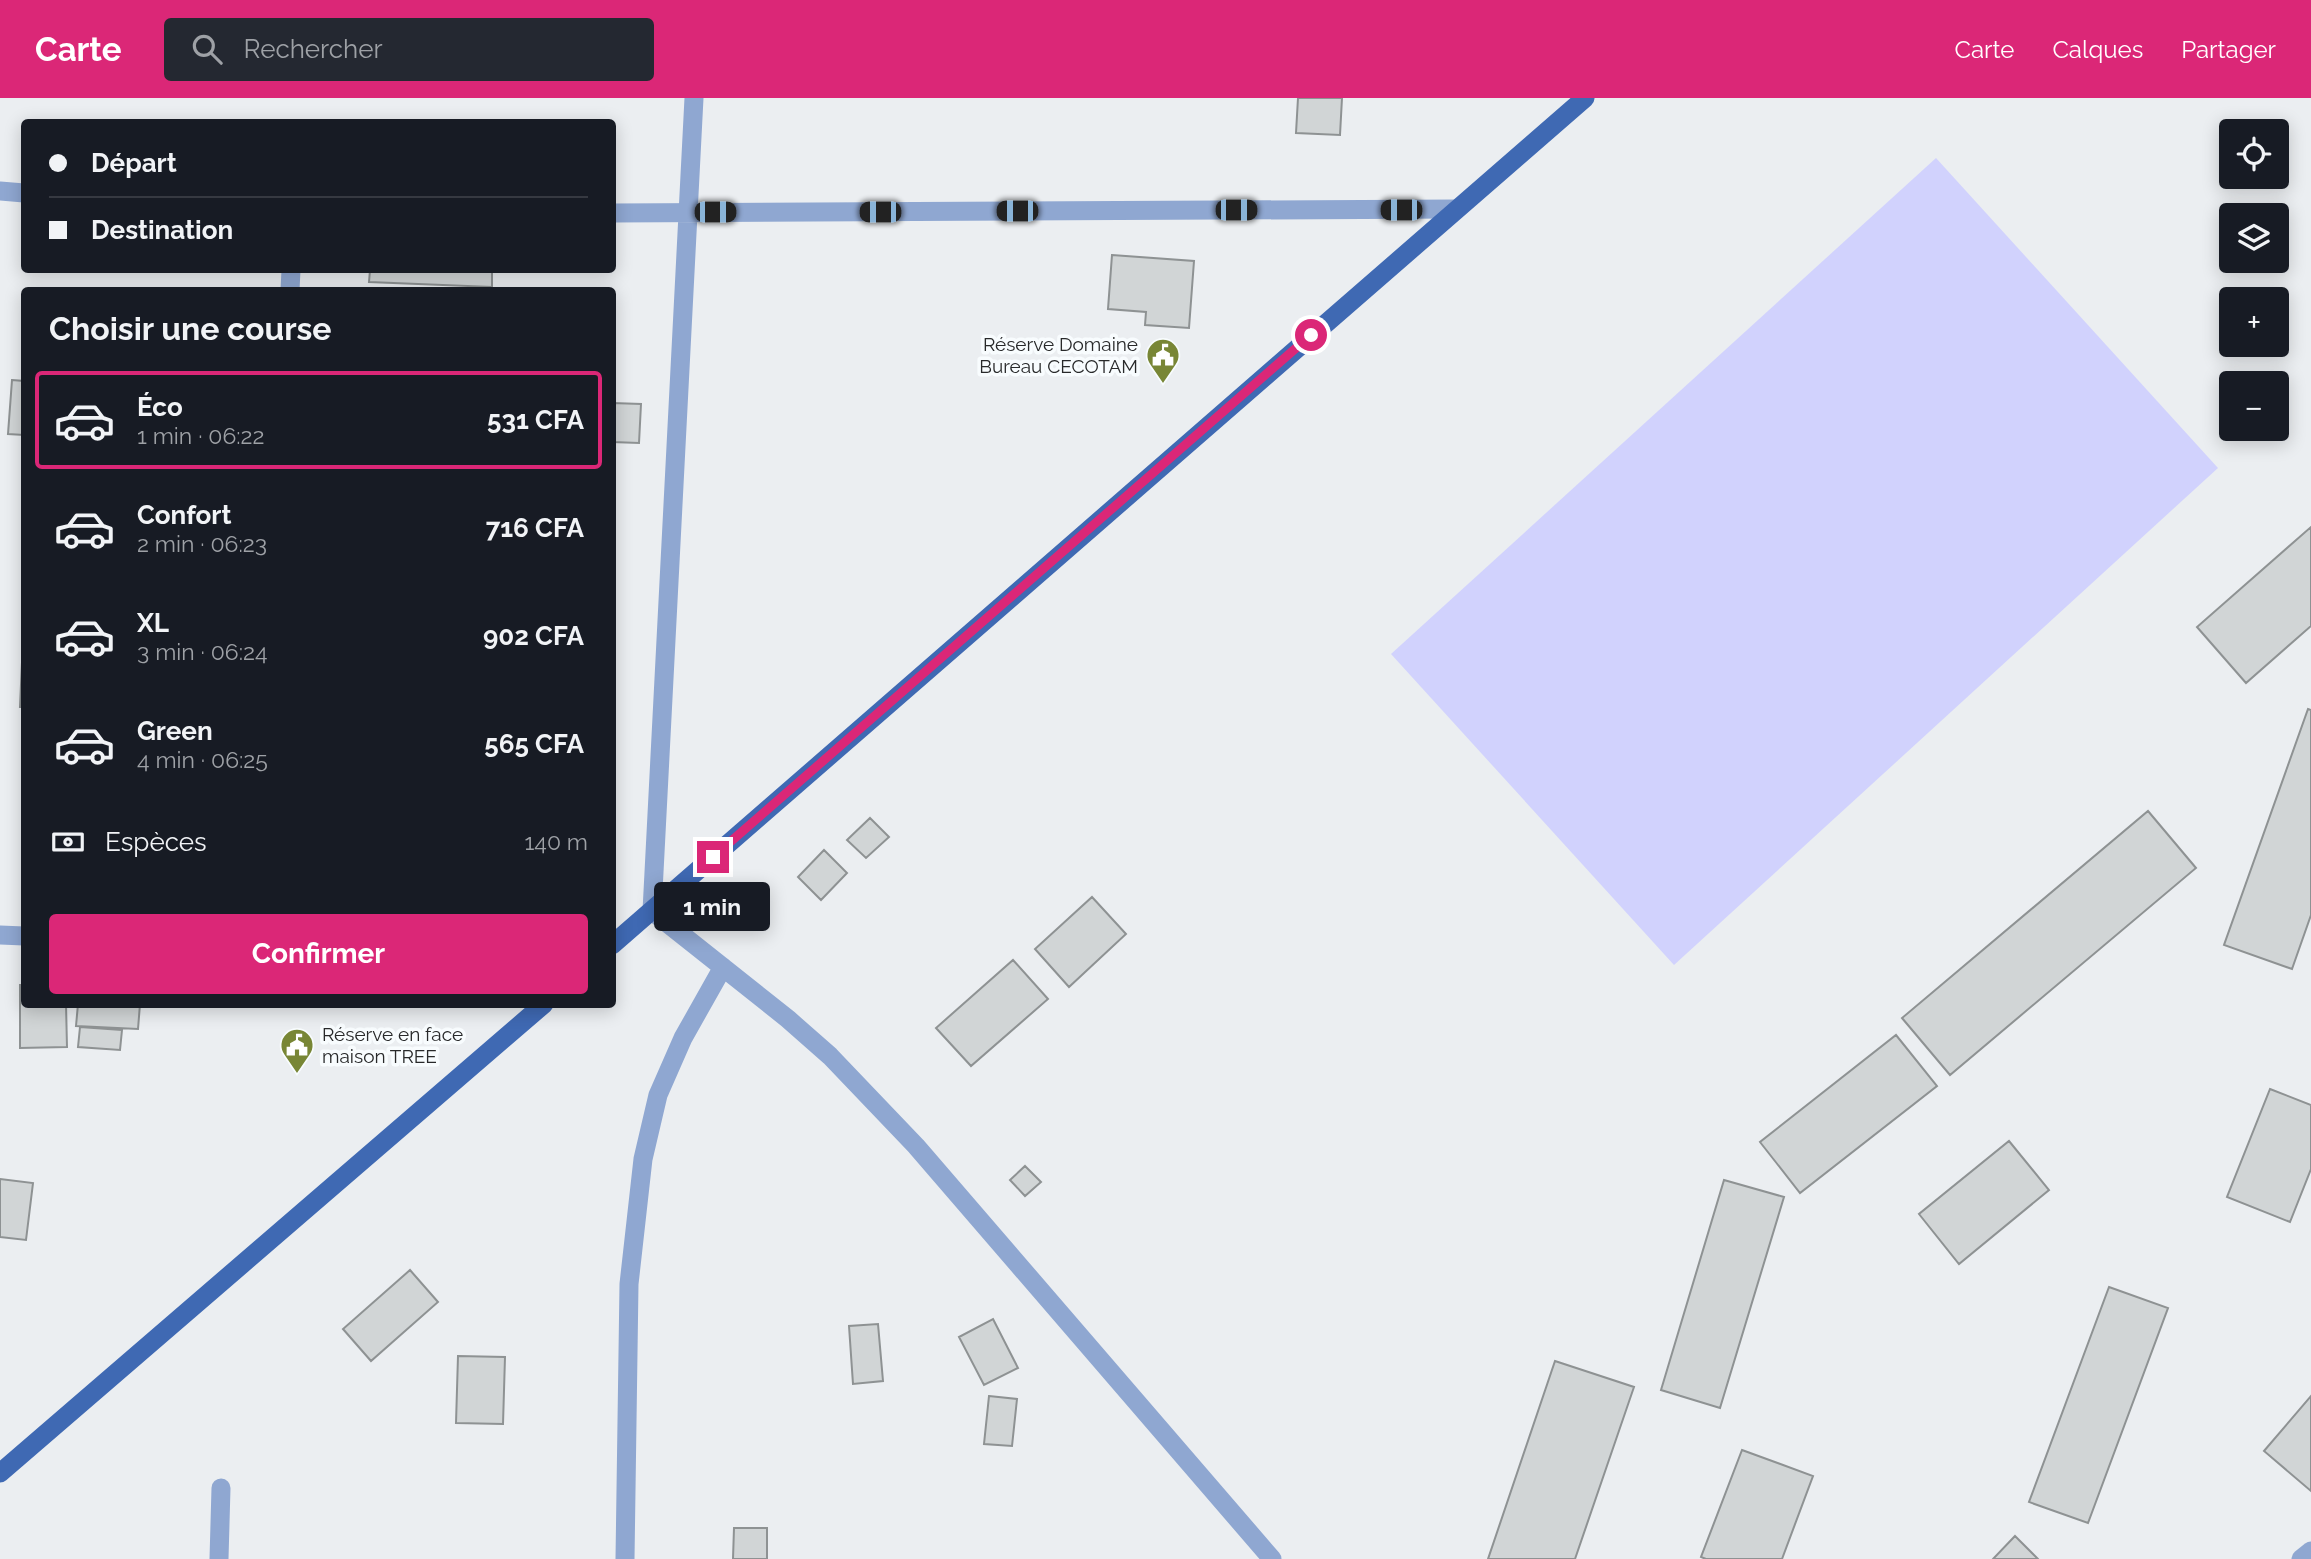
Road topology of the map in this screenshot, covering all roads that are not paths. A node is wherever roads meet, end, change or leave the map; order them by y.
1 (694, 98) edge
2 (1585, 98) edge
3 (0, 191) edge
4 (21, 193) edge
5 (1455, 209) junction
6 (688, 212) junction
7 (616, 213) edge
8 (652, 911) junction
9 (0, 935) edge
10 (21, 936) edge
11 (616, 942) edge
12 (723, 967) junction
13 (539, 1008) edge
14 (0, 1473) edge
15 (221, 1488) dead end
16 (2311, 1550) edge
17 (219, 1559) edge
18 (625, 1559) edge
19 (1272, 1559) edge
20 (2301, 1559) edge

1 - 6 street
2 - 5 main road
3 - 4 street
5 - 6 street
5 - 8 main road
6 - 7 street
6 - 8 street
8 - 11 main road
8 - 12 street
9 - 10 street
12 - 18 street
12 - 19 street
13 - 14 main road
15 - 17 street
16 - 20 street

